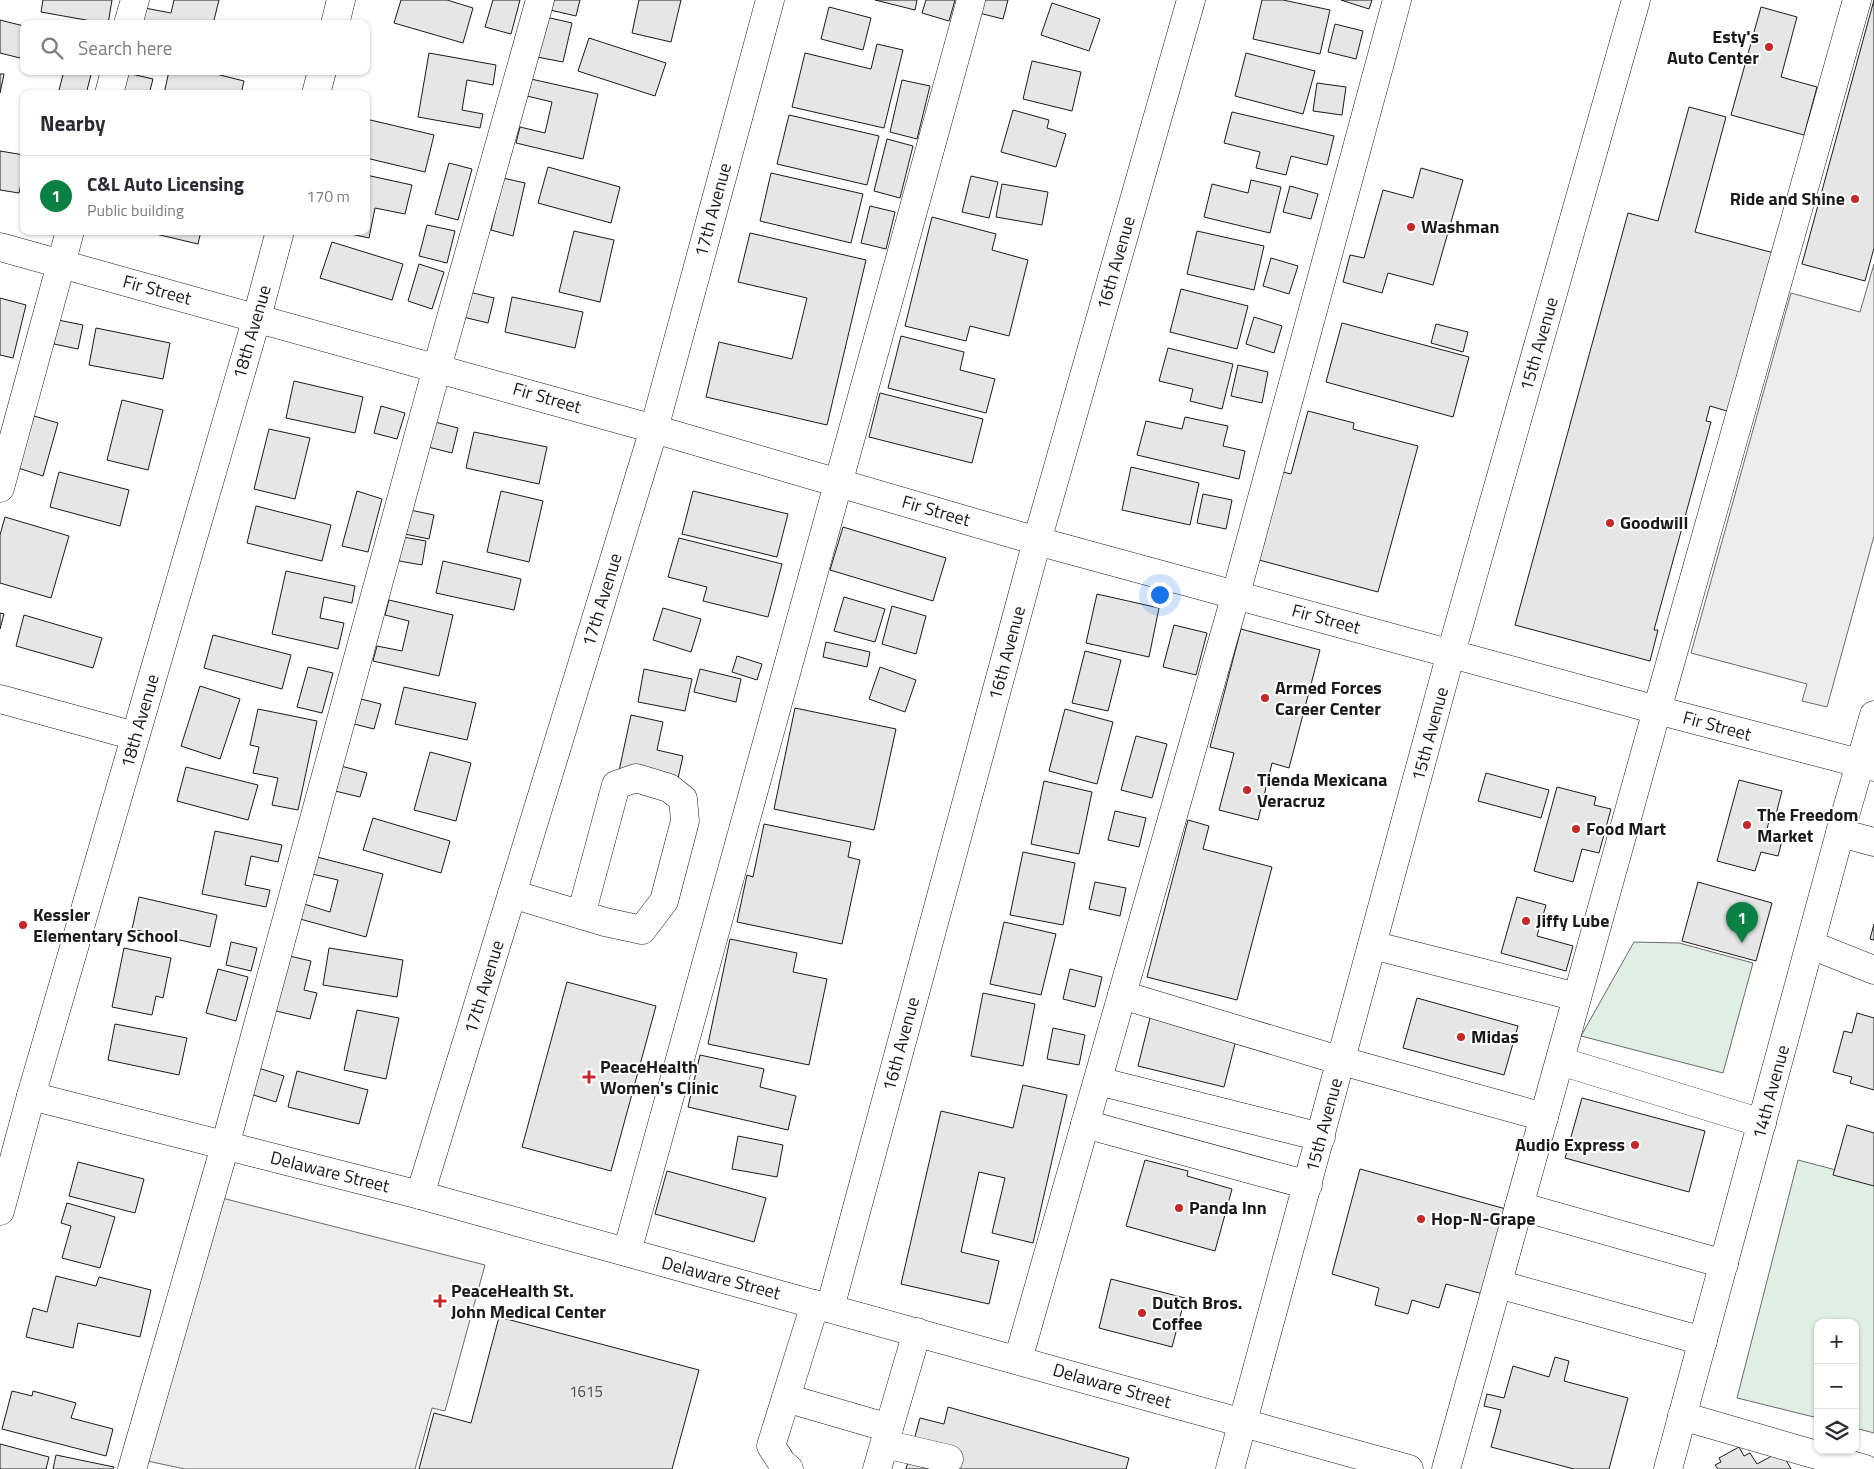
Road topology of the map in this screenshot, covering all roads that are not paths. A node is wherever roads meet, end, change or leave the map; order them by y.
1 (135, 0) edge
2 (341, 0) edge
3 (540, 0) edge
4 (770, 0) edge
5 (971, 0) edge
6 (1191, 0) edge
7 (1397, 0) edge
8 (1636, 0) edge
9 (1857, 0) edge
10 (129, 20) edge
11 (336, 20) edge
12 (114, 75) edge
13 (321, 75) edge
14 (110, 90) edge
15 (317, 90) edge
16 (69, 235) edge
17 (279, 235) edge
18 (0, 247) edge
19 (60, 263) junction
20 (257, 317) junction
21 (437, 368) junction
22 (654, 429) junction
23 (838, 482) junction
24 (0, 488) edge
25 (1037, 541) junction
26 (1236, 594) junction
27 (1452, 653) junction
28 (0, 698) edge
29 (1657, 710) junction
30 (1874, 715) edge
31 (136, 736) junction
32 (1867, 765) edge
33 (1840, 833) junction
34 (1874, 842) edge
35 (512, 894) junction
36 (582, 915) junction
37 (1372, 945) junction
38 (1811, 945) junction
39 (1874, 970) edge
40 (1122, 995) junction
41 (1577, 998) junction
42 (1342, 1061) junction
43 (1560, 1061) junction
44 (1098, 1081) junction
45 (31, 1096) junction
46 (1544, 1117) junction
47 (1762, 1123) junction
48 (1085, 1124) junction
49 (1321, 1137) junction
50 (225, 1146) junction
51 (1308, 1185) junction
52 (420, 1195) junction
53 (1519, 1206) junction
54 (0, 1211) edge
55 (627, 1252) junction
56 (1724, 1264) junction
57 (1498, 1284) junction
58 (822, 1306) junction
59 (917, 1332) junction
60 (1703, 1341) junction
61 (1018, 1360) junction
62 (786, 1398) junction
63 (1682, 1416) junction
64 (1244, 1422) junction
65 (884, 1447) edge
66 (949, 1460) dead end
67 (132, 1469) edge
68 (789, 1469) edge
69 (1230, 1469) edge
70 (1409, 1469) edge
71 (1446, 1469) edge
72 (1668, 1469) edge
73 (1865, 1469) edge

1 - 10 street
2 - 11 street
3 - 21 street
4 - 22 street, 17th Avenue
5 - 23 street
6 - 25 street, 16th Avenue
7 - 26 street
8 - 27 street, 15th Avenue
9 - 29 street
12 - 14 street
13 - 15 street
16 - 19 street
17 - 20 street, 18th Avenue
18 - 19 street, Fir Street
19 - 20 street, Fir Street
19 - 24 street
20 - 21 street, Fir Street
20 - 31 street, 18th Avenue
21 - 22 street, Fir Street
21 - 50 street
22 - 23 street, Fir Street
22 - 35 street, 17th Avenue
23 - 25 street, Fir Street
23 - 55 street
25 - 26 street, Fir Street
25 - 58 street, 16th Avenue
26 - 27 street, Fir Street
26 - 40 street
27 - 29 street, Fir Street
27 - 37 street, 15th Avenue
28 - 31 street
29 - 32 street, Fir Street
29 - 41 street
30 - 32 street, 14th Avenue
31 - 45 street, 18th Avenue
32 - 33 street, 14th Avenue
33 - 34 street
33 - 38 street, 14th Avenue
35 - 36 street
35 - 52 street, 17th Avenue
36 - 36 street
37 - 41 street
37 - 42 street, 15th Avenue
38 - 39 street
38 - 47 street, 14th Avenue
40 - 42 street
40 - 44 street
41 - 43 street
42 - 46 street
42 - 49 street, 15th Avenue
43 - 46 street
43 - 47 street
44 - 48 street
44 - 49 street
45 - 50 street, Delaware Street
45 - 54 street, 18th Avenue
46 - 53 street
47 - 56 street, 14th Avenue
48 - 51 street
48 - 61 street
49 - 51 street, 15th Avenue
50 - 52 street, Delaware Street
50 - 67 street
51 - 64 street, 15th Avenue
52 - 55 street, Delaware Street
53 - 56 street
53 - 57 street
55 - 58 street, Delaware Street
56 - 60 street, 14th Avenue
57 - 60 street
57 - 71 street
58 - 59 street, Delaware Street
58 - 62 street, 16th Avenue
59 - 61 street, Delaware Street
59 - 65 street
60 - 63 street, 14th Avenue
61 - 64 street, Delaware Street
62 - 65 street
62 - 68 street, 16th Avenue
63 - 72 street, 14th Avenue
63 - 73 street
64 - 69 street, 15th Avenue
64 - 70 street, Delaware Street
65 - 66 street

